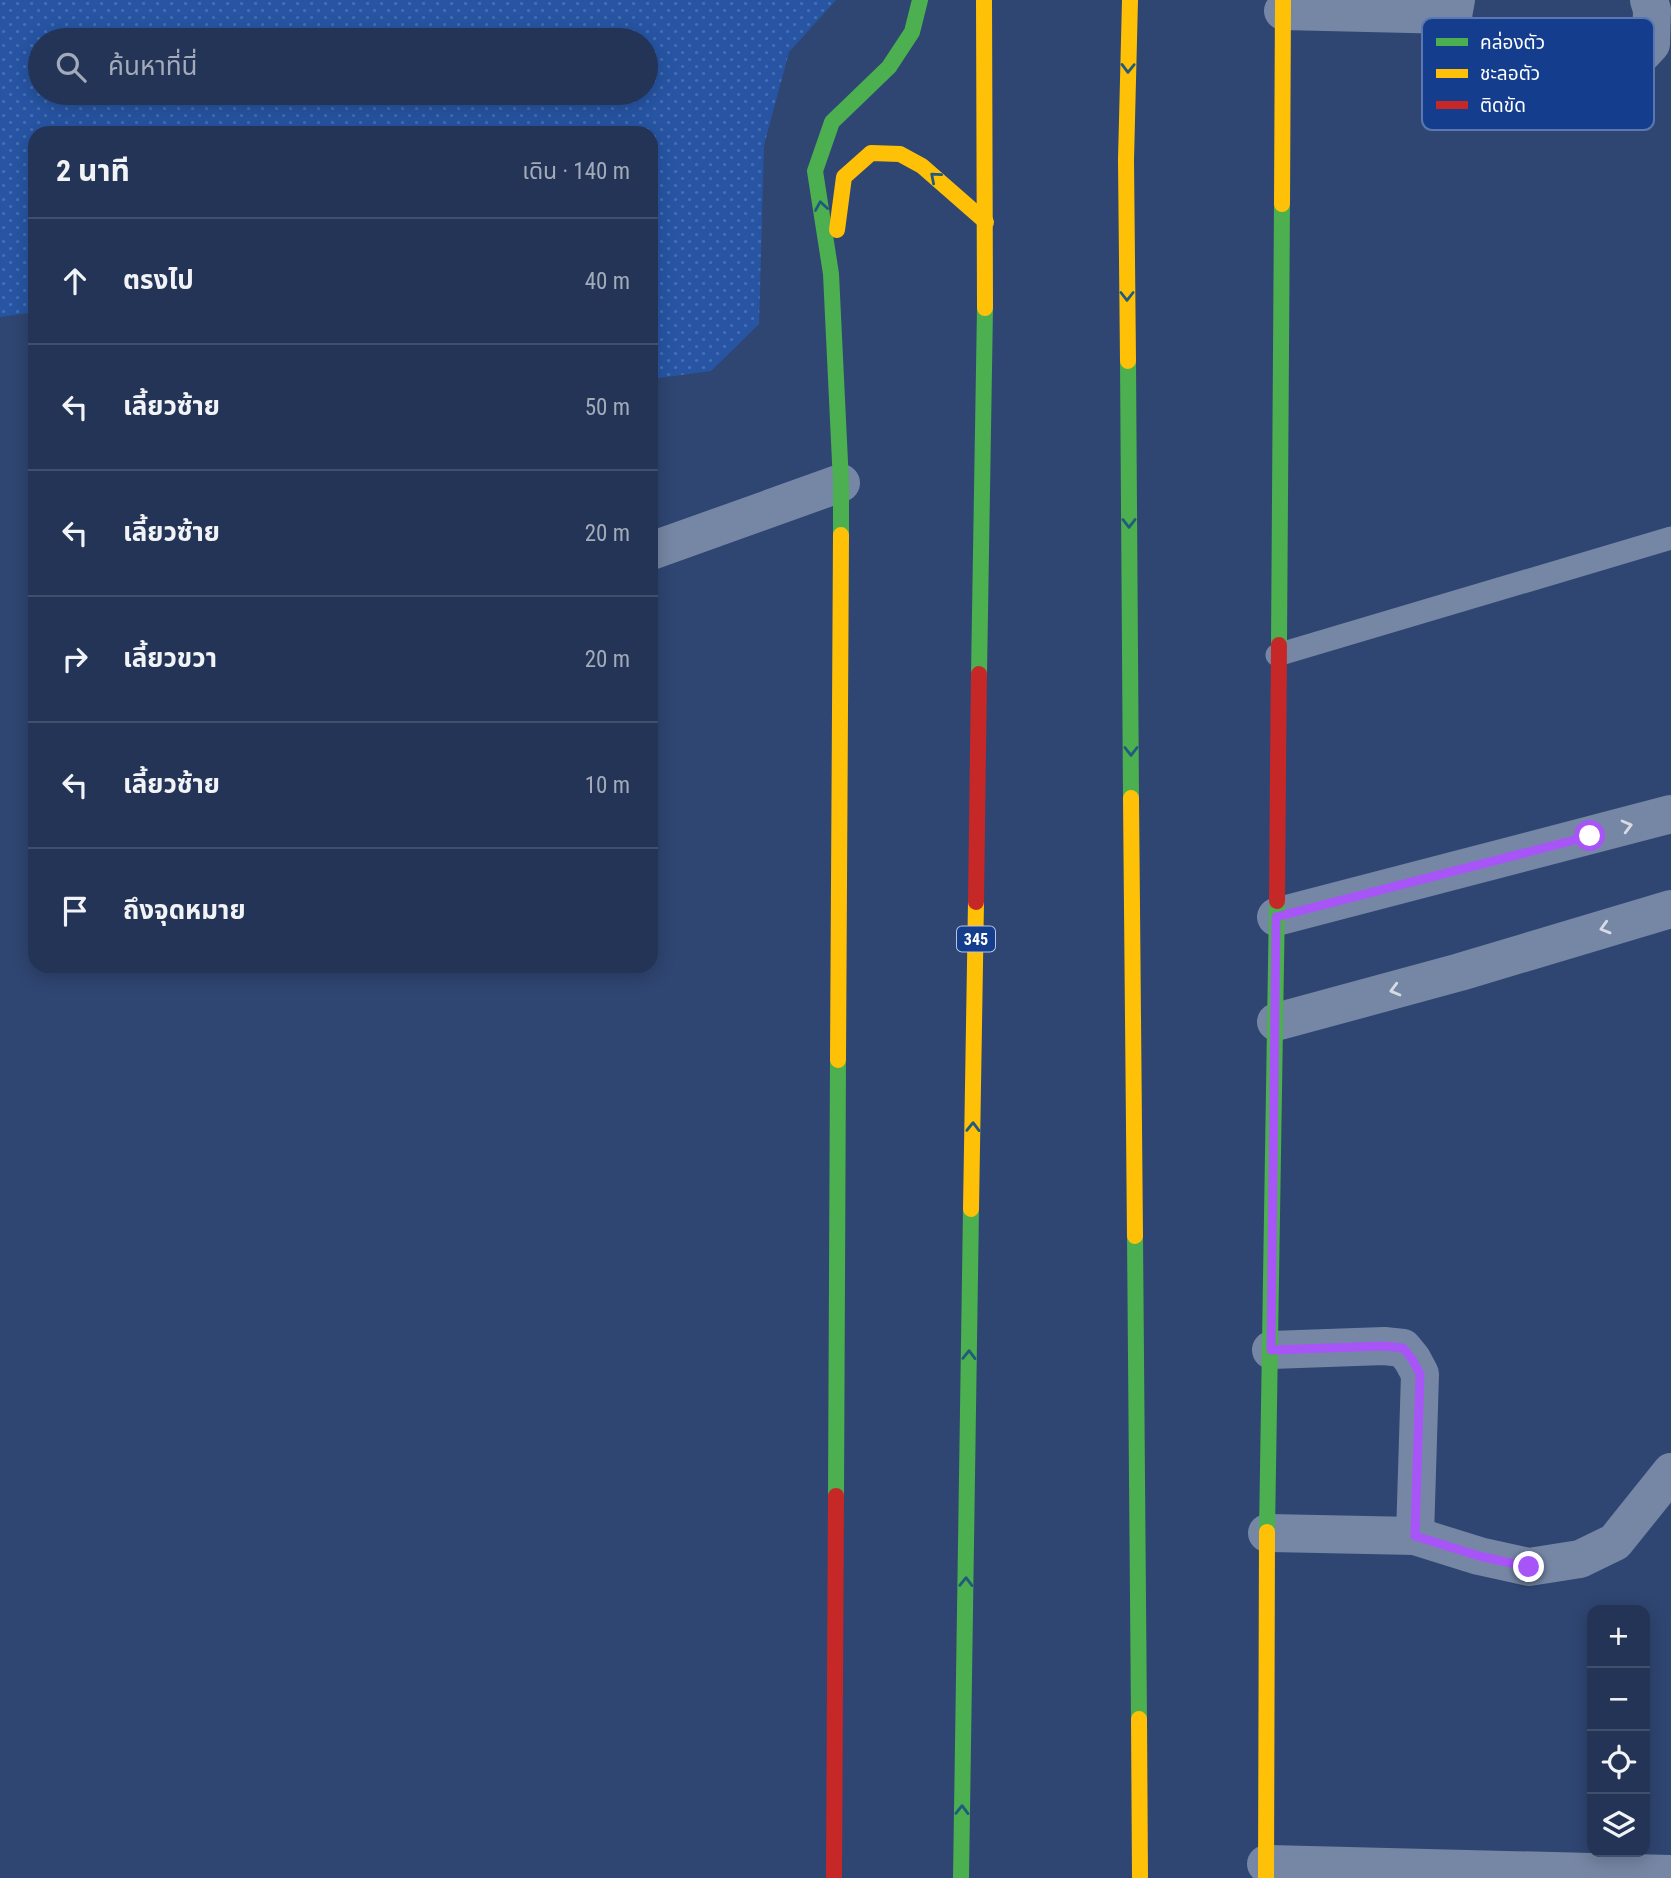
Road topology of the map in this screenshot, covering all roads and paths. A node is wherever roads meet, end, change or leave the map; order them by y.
1 (920, 0) edge
2 (984, 0) edge
3 (1130, 0) edge
4 (1283, 6) edge
5 (1657, 6) edge
6 (1454, 7) edge
7 (1654, 25) edge
8 (986, 222) junction
9 (831, 274) junction
10 (841, 483) junction
11 (1671, 538) edge
12 (658, 548) edge
13 (1277, 654) junction
14 (1671, 814) edge
15 (1671, 909) edge
16 (1276, 917) junction
17 (1276, 1022) junction
18 (1271, 1350) junction
19 (1671, 1472) edge
20 (1267, 1533) junction
21 (1415, 1536) junction
22 (1266, 1871) edge
23 (1671, 1874) edge
24 (834, 1878) edge
25 (961, 1878) edge
26 (1140, 1878) edge

9 -> 1 main road
2 - 8 main road, 345
3 -> 26 main road
4 - 6 street
4 - 13 main road
5 - 7 street
8 -> 9 main road
25 -> 8 main road, 345
9 - 10 main road
10 - 12 street
10 - 24 main road
11 - 13 lane
13 - 16 main road
16 -> 14 street
15 -> 17 street
16 - 17 main road
17 - 18 main road
18 - 20 main road
18 - 21 street
19 - 21 street
20 - 21 street
20 - 22 main road
22 - 23 street

